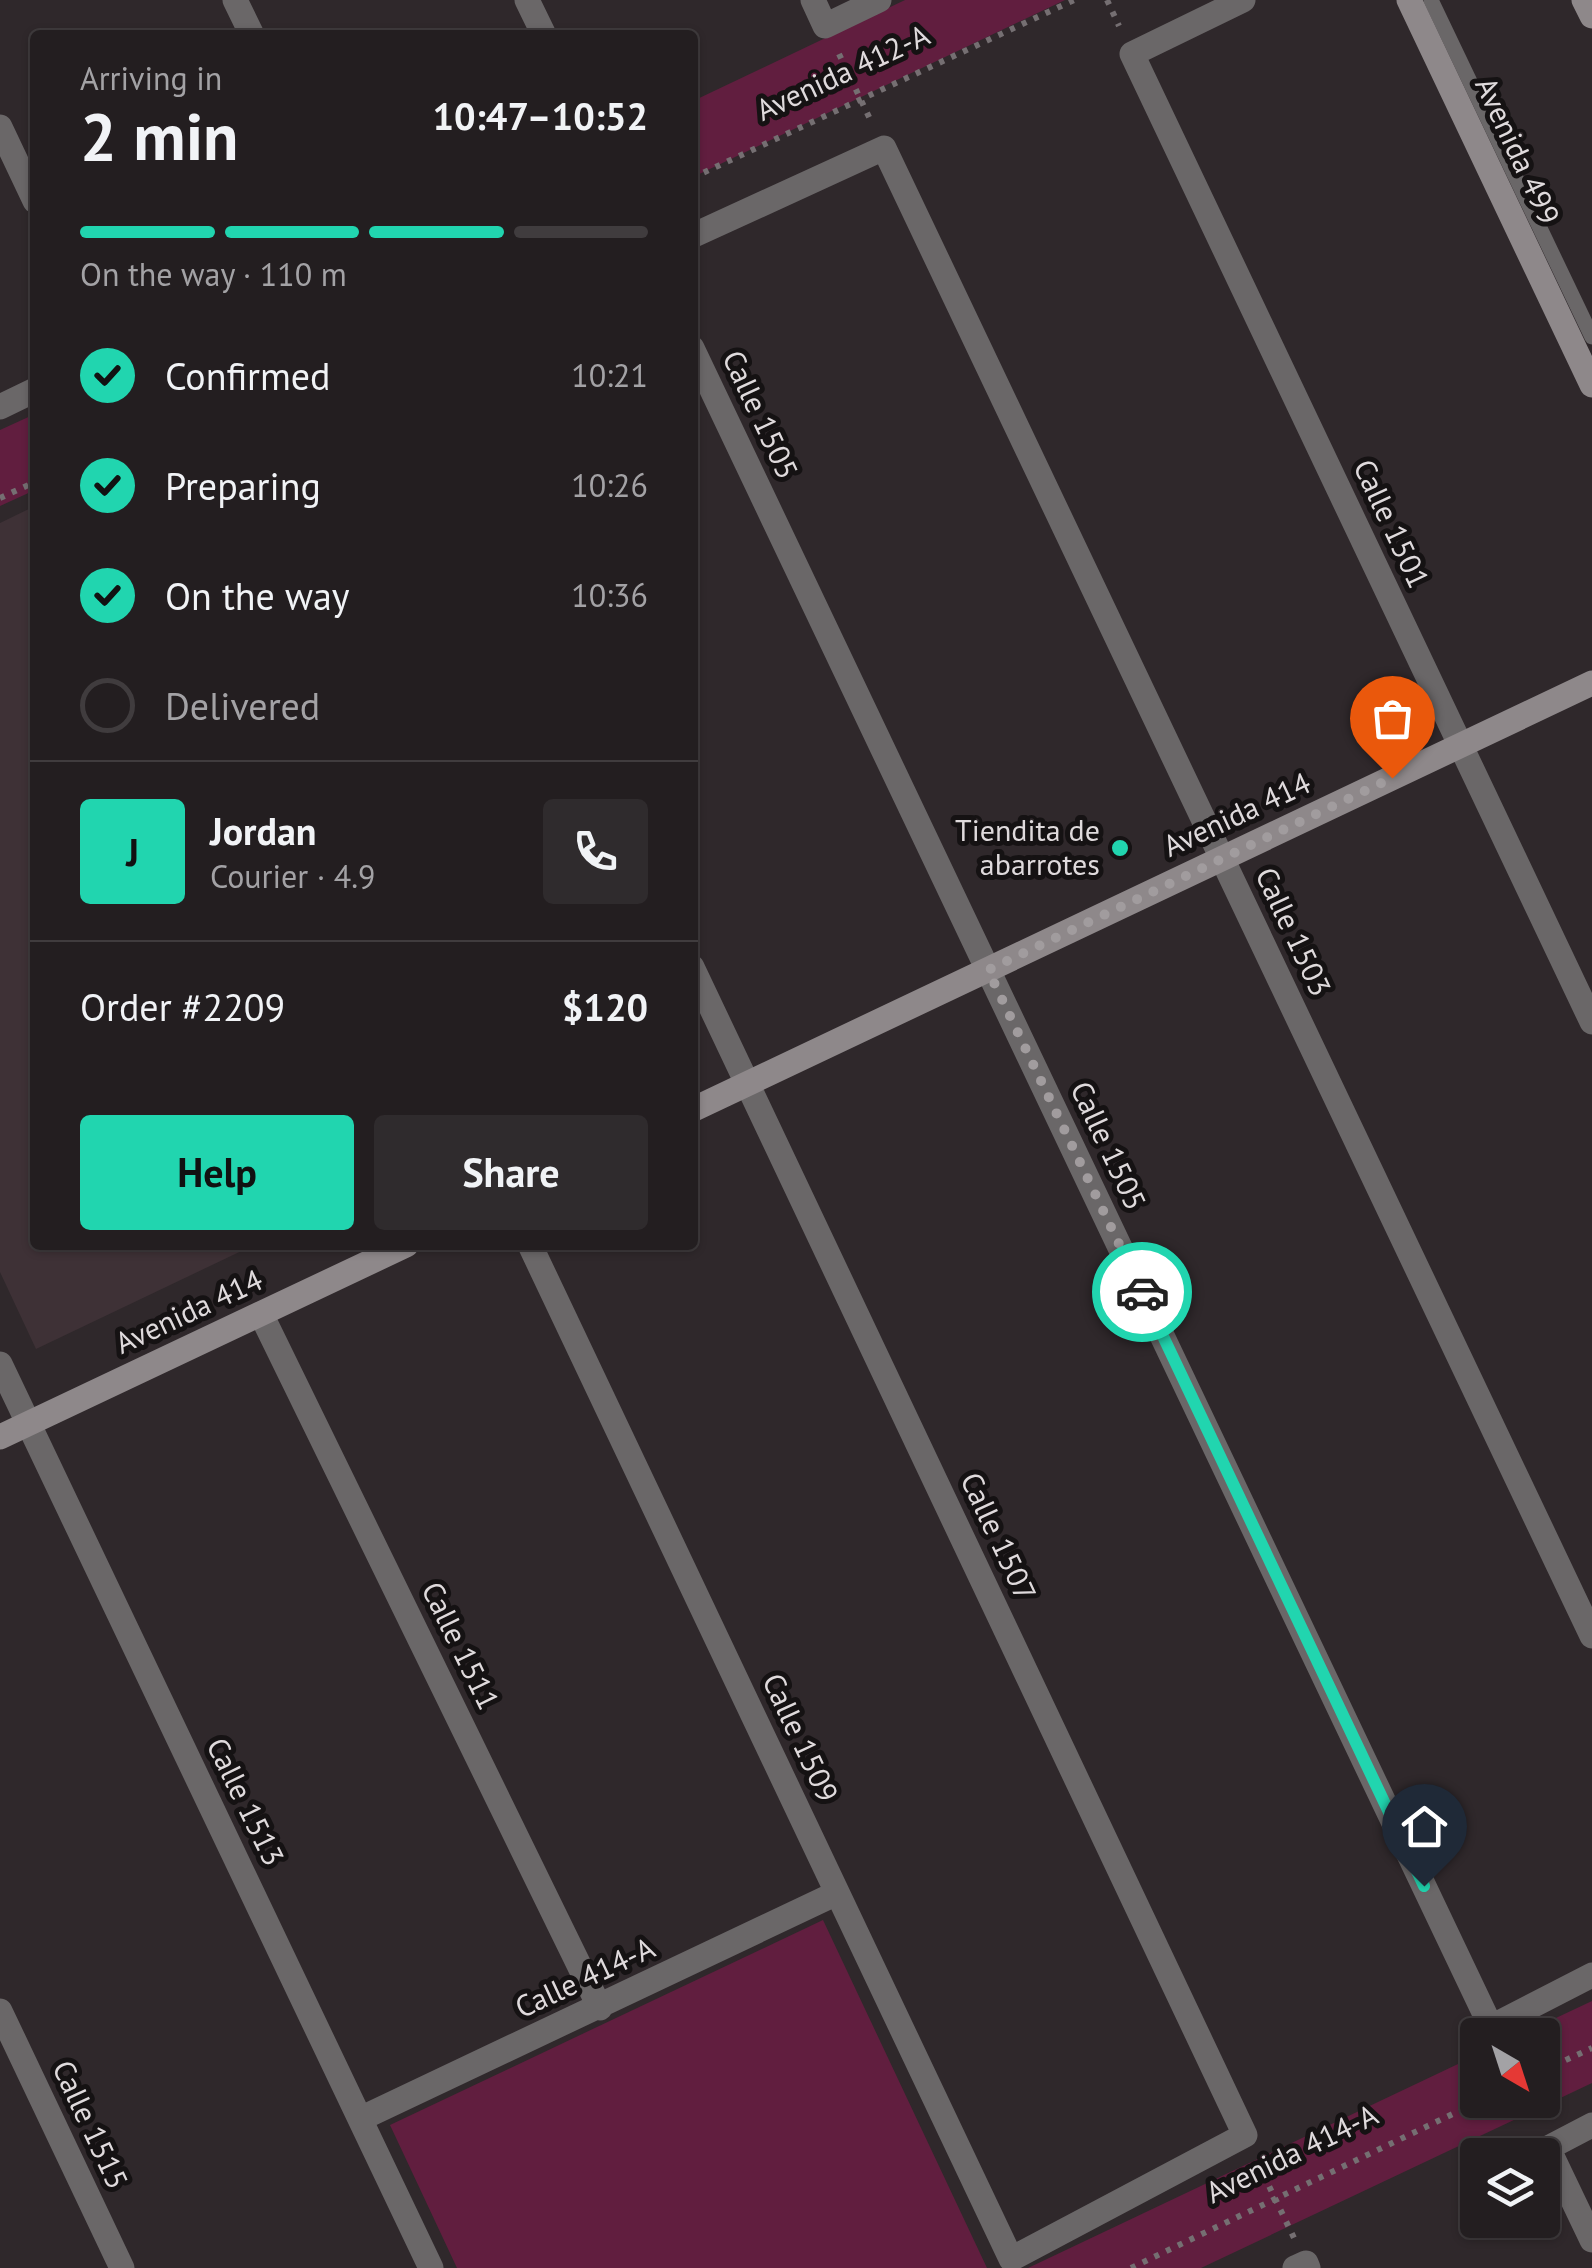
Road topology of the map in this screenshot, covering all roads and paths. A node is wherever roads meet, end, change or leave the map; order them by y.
1 (235, 0) edge
2 (527, 0) edge
3 (813, 0) edge
4 (879, 0) edge
5 (1074, 0) edge
6 (1243, 0) edge
7 (1409, 0) edge
8 (1431, 0) edge
9 (1584, 0) edge
10 (1592, 16) edge
11 (825, 26) junction
12 (250, 30) edge
13 (542, 30) edge
14 (862, 102) junction
15 (0, 127) edge
16 (884, 148) junction
17 (698, 175) edge
18 (30, 190) edge
19 (698, 233) edge
20 (1592, 337) edge
21 (698, 361) edge
22 (1592, 384) edge
23 (30, 392) edge
24 (0, 407) edge
25 (30, 484) edge
26 (0, 498) edge
27 (1592, 683) edge
28 (1461, 746) junction
29 (1222, 858) junction
30 (988, 970) junction
31 (698, 980) edge
32 (1592, 1022) edge
33 (748, 1084) junction
34 (698, 1107) edge
35 (395, 1250) edge
36 (532, 1250) edge
37 (261, 1314) junction
38 (0, 1364) edge
39 (28, 1424) junction
40 (0, 1437) edge
41 (1592, 1636) edge
42 (837, 1893) junction
43 (1592, 1975) edge
44 (600, 2008) junction
45 (0, 2010) edge
46 (1592, 2048) edge
47 (1560, 2063) edge
48 (1460, 2110) edge
49 (360, 2119) junction
50 (1592, 2125) edge
51 (1245, 2135) junction
52 (1275, 2198) junction
53 (1592, 2240) edge
54 (1011, 2259) joint
55 (1303, 2266) edge
56 (122, 2268) edge
57 (431, 2268) edge
58 (1131, 2268) edge

1 - 12 street
2 - 13 street
3 - 11 street
4 - 11 street, Avenida 412-A
5 - 14 path, Avenida 412-A
6 - 28 street, Calle 1501
7 - 22 street, Avenida 499
8 - 20 lane
9 - 10 street
11 - 14 path
14 - 16 path
14 - 17 path, Avenida 412-A
15 - 18 street
16 - 19 street
16 - 29 street, Calle 1503
21 - 30 street, Calle 1505
23 - 24 street
25 - 26 path
27 - 28 street, Avenida 414
28 - 29 street, Avenida 414
28 - 32 street, Calle 1501
29 - 30 street, Avenida 414
29 - 41 street, Calle 1503
30 - 33 street, Avenida 414
30 - 43 street, Calle 1505
31 - 33 street, Calle 1507
33 - 34 street, Avenida 414
33 - 51 street, Calle 1507
35 - 37 street, Avenida 414
36 - 42 street, Calle 1509
37 - 39 street, Avenida 414
37 - 44 street, Calle 1511
38 - 39 street, Calle 1513
39 - 40 street, Avenida 414
39 - 49 street, Calle 1513
42 - 44 street, Calle 414-A
42 - 54 street, Calle 1509
44 - 49 street, Calle 414-A
45 - 56 street, Calle 1515
46 - 47 path
48 - 52 path, Avenida 414-A
49 - 57 street, Calle 1513
50 - 53 street
51 - 52 path
51 - 54 street, Avenida 414-A
52 - 55 path
52 - 58 path, Avenida 414-A

